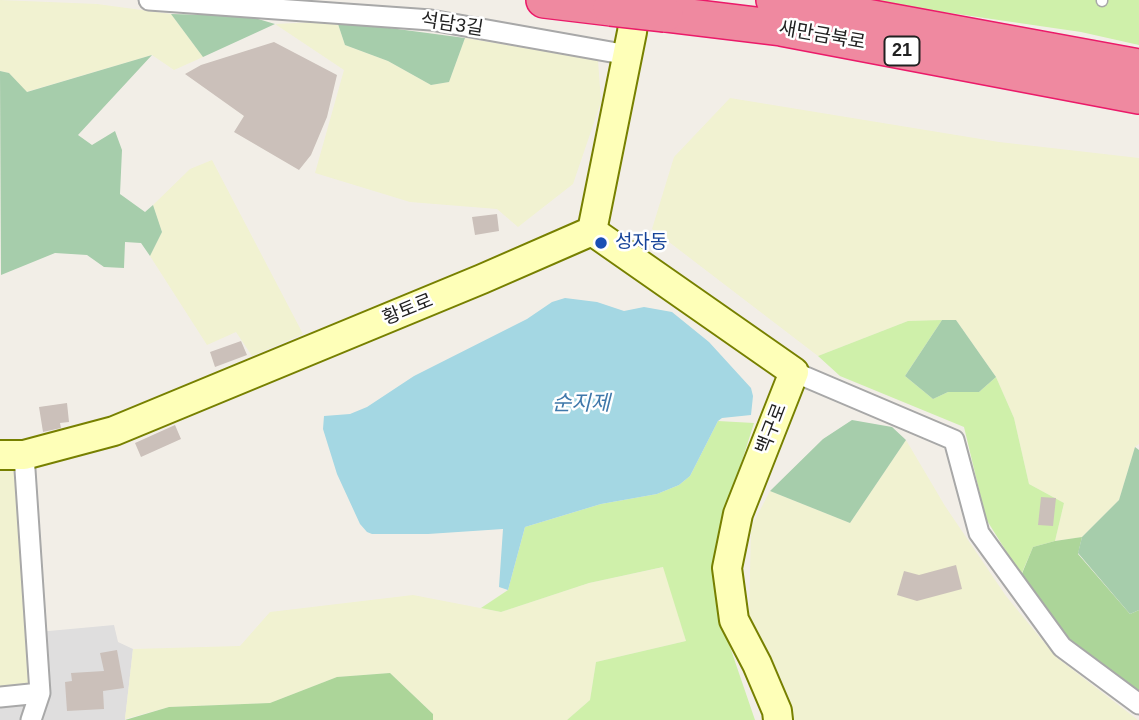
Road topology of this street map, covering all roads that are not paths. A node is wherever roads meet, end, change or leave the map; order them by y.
1 (149, 0) edge
2 (544, 0) edge
3 (774, 0) edge
4 (637, 7) edge
5 (628, 55) junction
6 (1139, 67) edge
7 (1139, 96) edge
8 (592, 231) junction
9 (794, 372) junction
10 (12, 455) edge
11 (40, 693) junction
12 (0, 697) edge
13 (1139, 704) edge
14 (32, 720) edge
15 (778, 720) edge

1 - 5 street, 석담3길
2 - 4 highway, 새만금북로 / 21
3 - 6 highway, 새만금북로 / 21
4 - 5 main road
4 - 7 highway, 새만금북로 / 21
5 - 8 main road
8 - 9 main road
8 - 10 main road, 황토로
9 - 13 street
9 - 15 main road, 백구로
10 - 11 street
11 - 12 street
11 - 14 street

